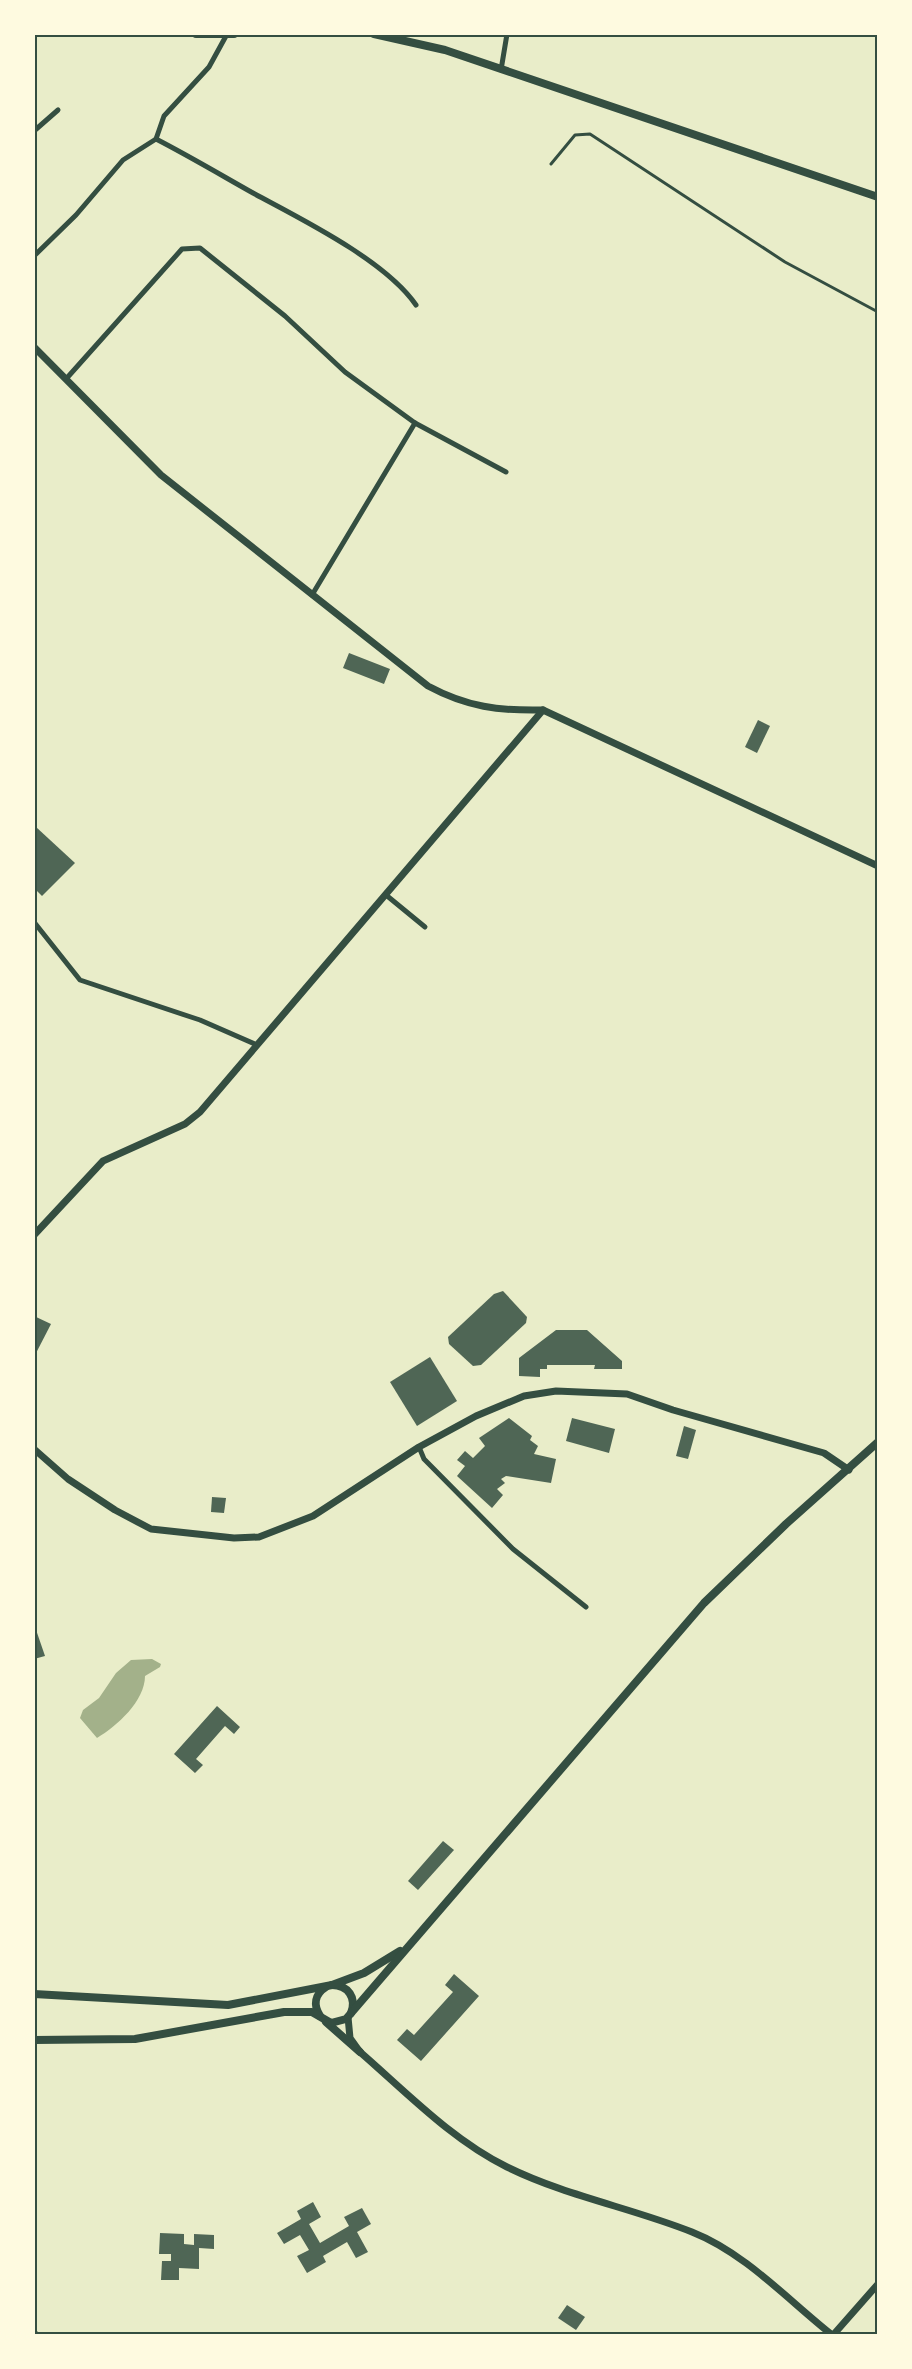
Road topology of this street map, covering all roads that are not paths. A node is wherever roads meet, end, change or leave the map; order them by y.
1 (196, 34) edge
2 (374, 34) edge
3 (507, 34) edge
4 (230, 35) edge
5 (501, 70) junction
6 (58, 110) dead end
7 (34, 131) edge
8 (156, 139) junction
9 (551, 165) dead end
10 (878, 197) edge
11 (34, 256) edge
12 (416, 305) dead end
13 (878, 312) edge
14 (34, 347) edge
15 (66, 379) junction
16 (416, 423) junction
17 (506, 472) dead end
18 (312, 595) junction
19 (543, 710) junction
20 (878, 866) edge
21 (386, 895) junction
22 (34, 922) edge
23 (425, 927) dead end
24 (257, 1045) junction
25 (34, 1235) edge
26 (878, 1442) edge
27 (419, 1447) junction
28 (34, 1449) edge
29 (849, 1470) junction
30 (586, 1607) dead end
31 (410, 1943) junction
32 (330, 1985) junction
33 (34, 1994) edge
34 (349, 2016) junction
35 (322, 2018) junction
36 (34, 2040) edge
37 (360, 2052) junction
38 (878, 2284) edge
39 (832, 2334) edge

1 - 4 main road
2 - 5 main road
3 - 5 street
4 - 8 street
5 - 10 main road
6 - 7 street
8 - 11 street
8 - 12 street
9 - 13 lane
14 - 15 street
15 - 16 street
15 - 18 street
16 - 17 street
16 - 18 street
18 - 19 street
19 - 20 street
19 - 21 street
21 - 23 street
21 - 24 street
22 - 24 street
24 - 25 street
26 - 29 main road
27 - 28 street
27 - 29 street
27 - 30 street
29 - 31 main road
31 - 32 main road
31 - 34 main road
32 - 33 main road
32 - 34 main road
32 - 35 main road
34 - 35 main road
34 - 37 street
35 - 36 main road
35 - 37 main road
37 - 39 street
38 - 39 street

